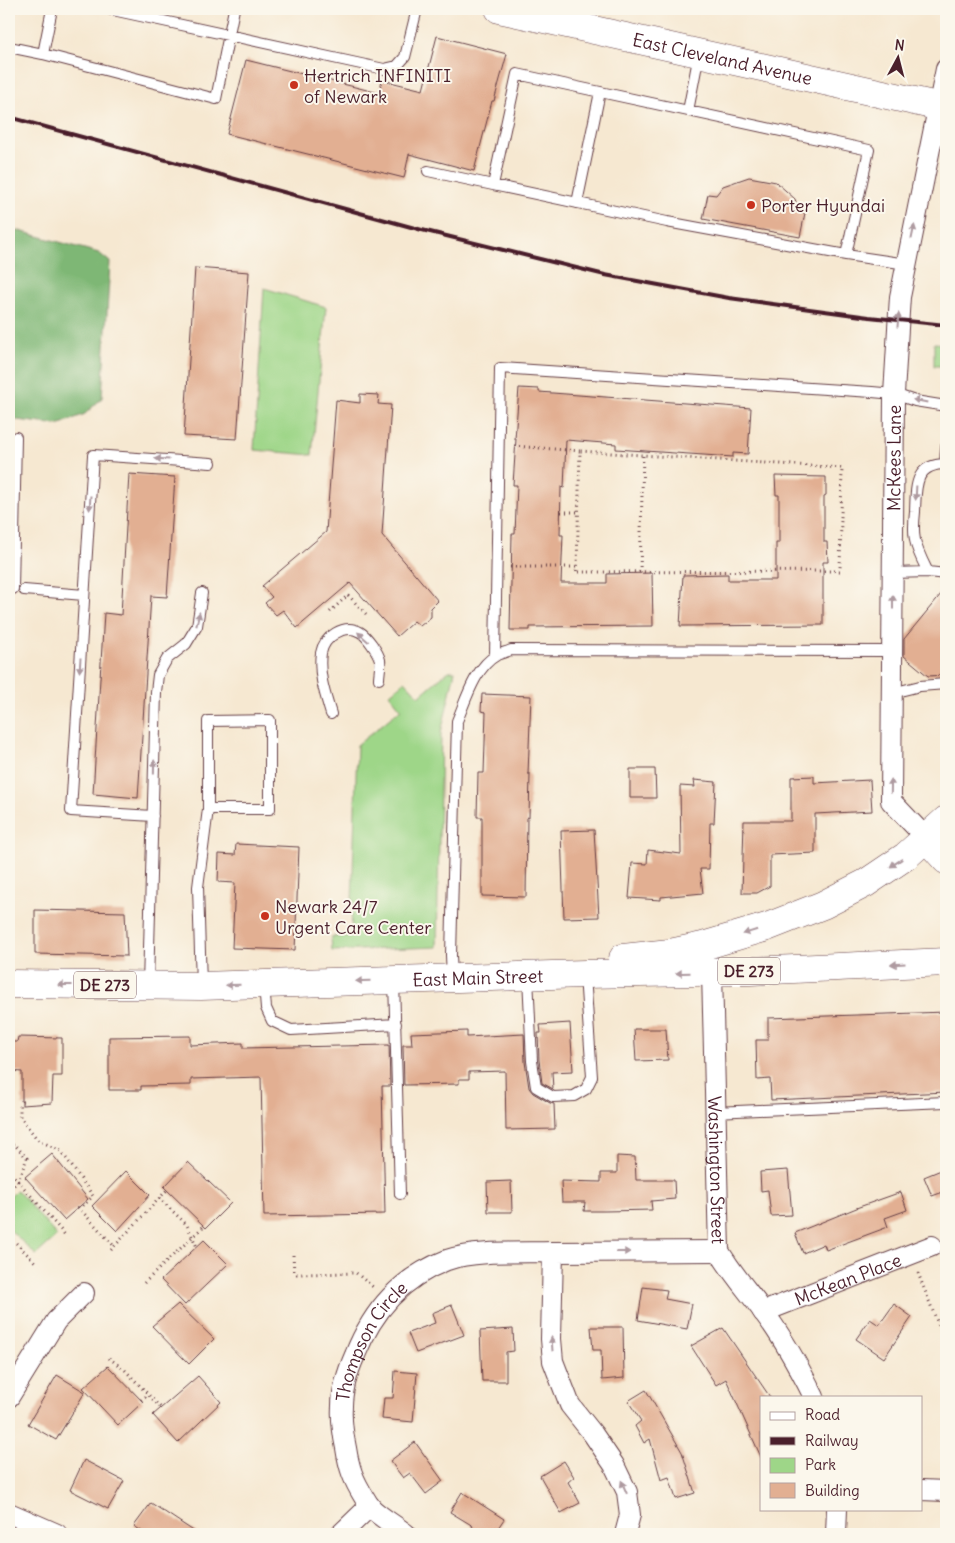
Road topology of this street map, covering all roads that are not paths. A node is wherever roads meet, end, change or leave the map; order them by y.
1 (52, 9) edge
2 (108, 9) edge
3 (234, 9) edge
4 (417, 9) edge
5 (499, 9) edge
6 (228, 35) junction
7 (9, 47) edge
8 (699, 53) junction
9 (43, 54) junction
10 (946, 69) edge
11 (600, 92) junction
12 (943, 107) edge
13 (688, 111) junction
14 (428, 171) dead end
15 (493, 185) junction
16 (578, 203) junction
17 (846, 255) junction
18 (907, 264) junction
19 (894, 394) junction
20 (946, 406) edge
21 (16, 438) dead end
22 (946, 447) edge
23 (211, 463) dead end
24 (946, 464) edge
25 (928, 572) junction
26 (893, 573) junction
27 (946, 574) edge
28 (13, 589) dead end
29 (24, 590) dead end
30 (202, 594) dead end
31 (84, 595) junction
32 (893, 651) junction
33 (495, 656) junction
34 (379, 679) dead end
35 (946, 684) edge
36 (892, 692) junction
37 (331, 714) dead end
38 (208, 810) junction
39 (152, 816) junction
40 (946, 820) edge
41 (926, 838) junction
42 (946, 860) edge
43 (946, 962) edge
44 (712, 972) junction
45 (585, 974) junction
46 (540, 976) junction
47 (452, 979) junction
48 (394, 980) junction
49 (9, 984) edge
50 (264, 984) junction
51 (148, 986) junction
52 (201, 986) junction
53 (396, 1024) junction
54 (946, 1102) edge
55 (715, 1112) junction
56 (400, 1194) dead end
57 (932, 1246) dead end
58 (719, 1251) junction
59 (553, 1252) junction
60 (84, 1293) dead end
61 (763, 1312) junction
62 (813, 1396) edge
63 (9, 1397) edge
64 (922, 1490) edge
65 (946, 1491) edge
66 (370, 1506) junction
67 (836, 1510) edge
68 (9, 1513) edge
69 (57, 1534) edge
70 (341, 1534) edge
71 (406, 1534) edge
72 (625, 1534) edge
73 (836, 1534) edge

1 - 9 lane
2 - 6 lane
3 - 6 lane
4 - 6 lane
5 - 8 main road, East Cleveland Avenue
6 - 9 lane
7 - 9 lane
8 - 12 main road, East Cleveland Avenue
8 - 13 lane
10 - 12 street, McKees Lane
11 - 13 lane
11 - 15 lane
11 - 16 lane
18 -> 12 street, McKees Lane
13 - 17 lane
14 - 15 lane
15 - 16 lane
16 - 17 lane
17 - 18 lane
19 -> 18 street, McKees Lane
20 -> 19 lane
19 - 26 street, McKees Lane
19 - 33 lane
21 - 28 lane
22 - 24 lane
23 -> 31 lane
24 -> 25 lane
25 - 26 lane
25 - 27 lane
32 -> 26 street, McKees Lane
29 - 31 lane
39 -> 30 lane
31 -> 39 lane
32 - 33 lane
32 - 36 street, McKees Lane
33 - 47 lane
34 -> 37 lane
35 - 36 lane
41 -> 36 street, McKees Lane
38 - 38 lane
38 - 52 lane
39 - 51 lane
40 - 41 main road
41 - 42 main road
41 -> 46 main road
43 -> 44 main road, East Main Street / DE 273
44 -> 45 main road, East Main Street / DE 273
44 - 55 street, Washington Street
45 - 46 main road, East Main Street / DE 273
45 - 46 lane
46 - 47 main road, East Main Street / DE 273
47 - 48 main road, East Main Street / DE 273
48 -> 50 main road, East Main Street / DE 273
48 - 53 lane
51 -> 49 main road, East Main Street / DE 273
50 -> 52 main road, East Main Street / DE 273
50 - 53 lane
51 - 52 main road, East Main Street / DE 273
53 - 56 lane
54 - 55 lane
55 - 58 street, Washington Street
57 - 61 street, McKean Place
59 -> 58 street, Thompson Circle
58 - 61 street, Washington Street
59 - 66 street, Thompson Circle
72 -> 59 street
60 - 63 street
61 - 62 street, Washington Street
64 - 65 street
66 - 70 street
66 - 71 street, Thompson Circle
67 - 73 street
68 - 69 street

